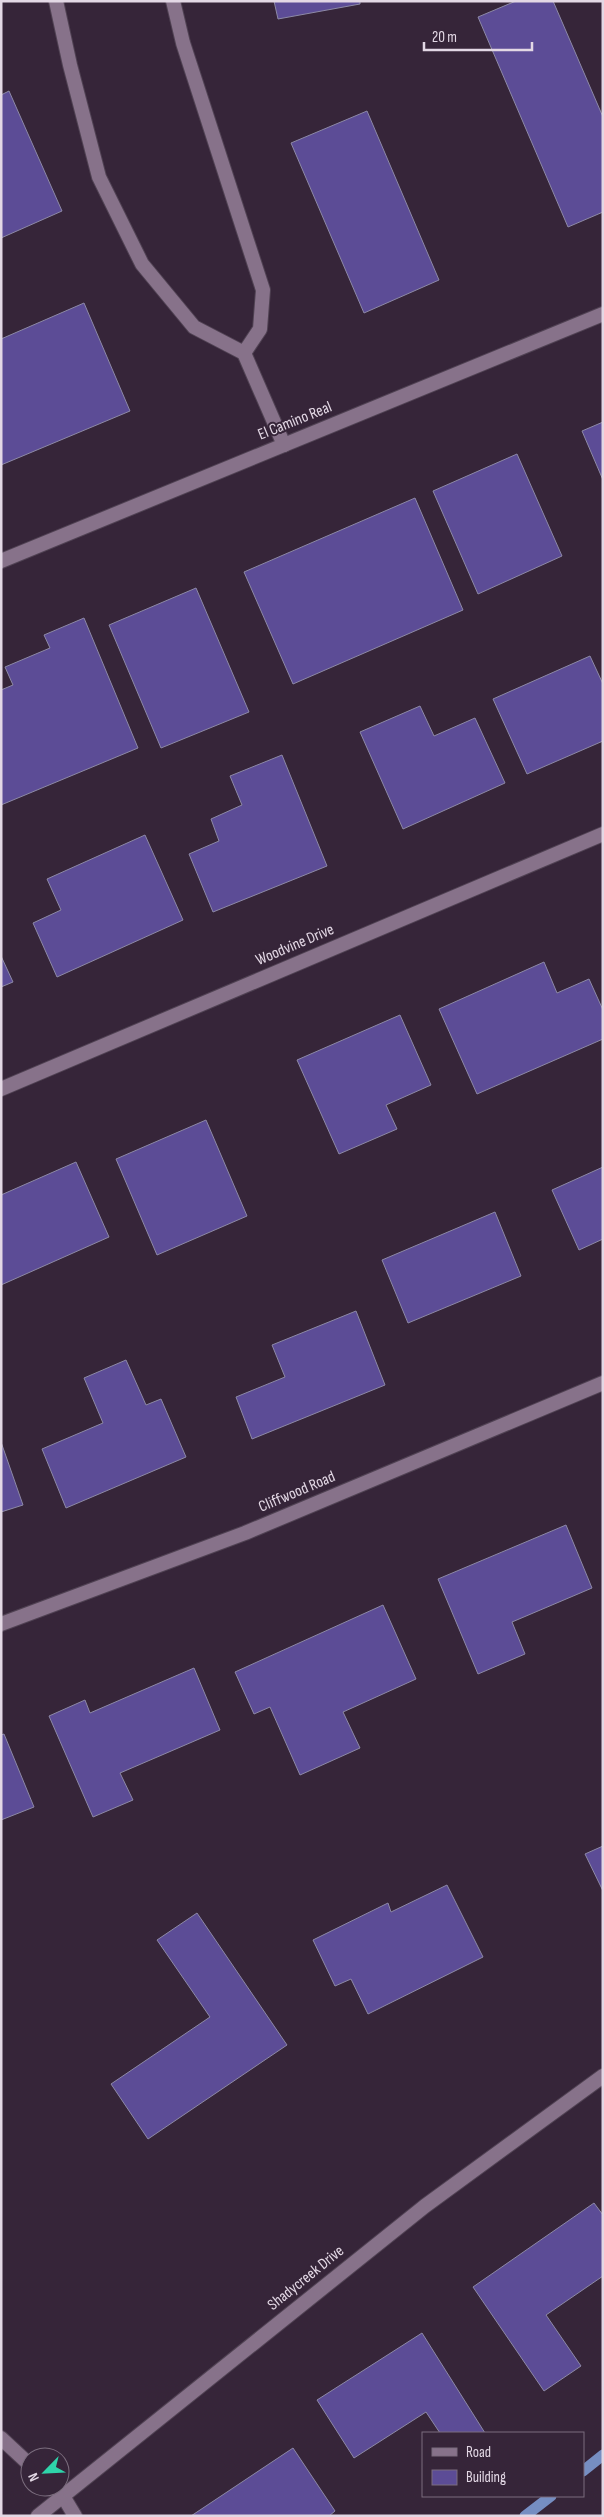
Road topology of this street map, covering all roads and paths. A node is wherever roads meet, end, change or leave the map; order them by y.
1 (56, 1) edge
2 (173, 1) edge
3 (603, 314) edge
4 (244, 353) junction
5 (284, 445) junction
6 (1, 561) edge
7 (603, 834) edge
8 (1, 1089) edge
9 (603, 1383) edge
10 (1, 1624) edge
11 (603, 2076) edge
12 (1, 2438) edge
13 (20, 2456) edge
14 (70, 2482) edge
15 (53, 2497) edge
16 (62, 2497) edge
17 (38, 2516) edge
18 (75, 2516) edge

1 - 4 street
2 - 4 street
3 - 5 street, El Camino Real
4 - 5 street
5 - 6 street, El Camino Real
7 - 8 street, Woodvine Drive
9 - 10 street, Cliffwood Road
11 - 14 street, Shadycreek Drive
12 - 13 street
15 - 17 street, Shadycreek Drive
16 - 18 street

